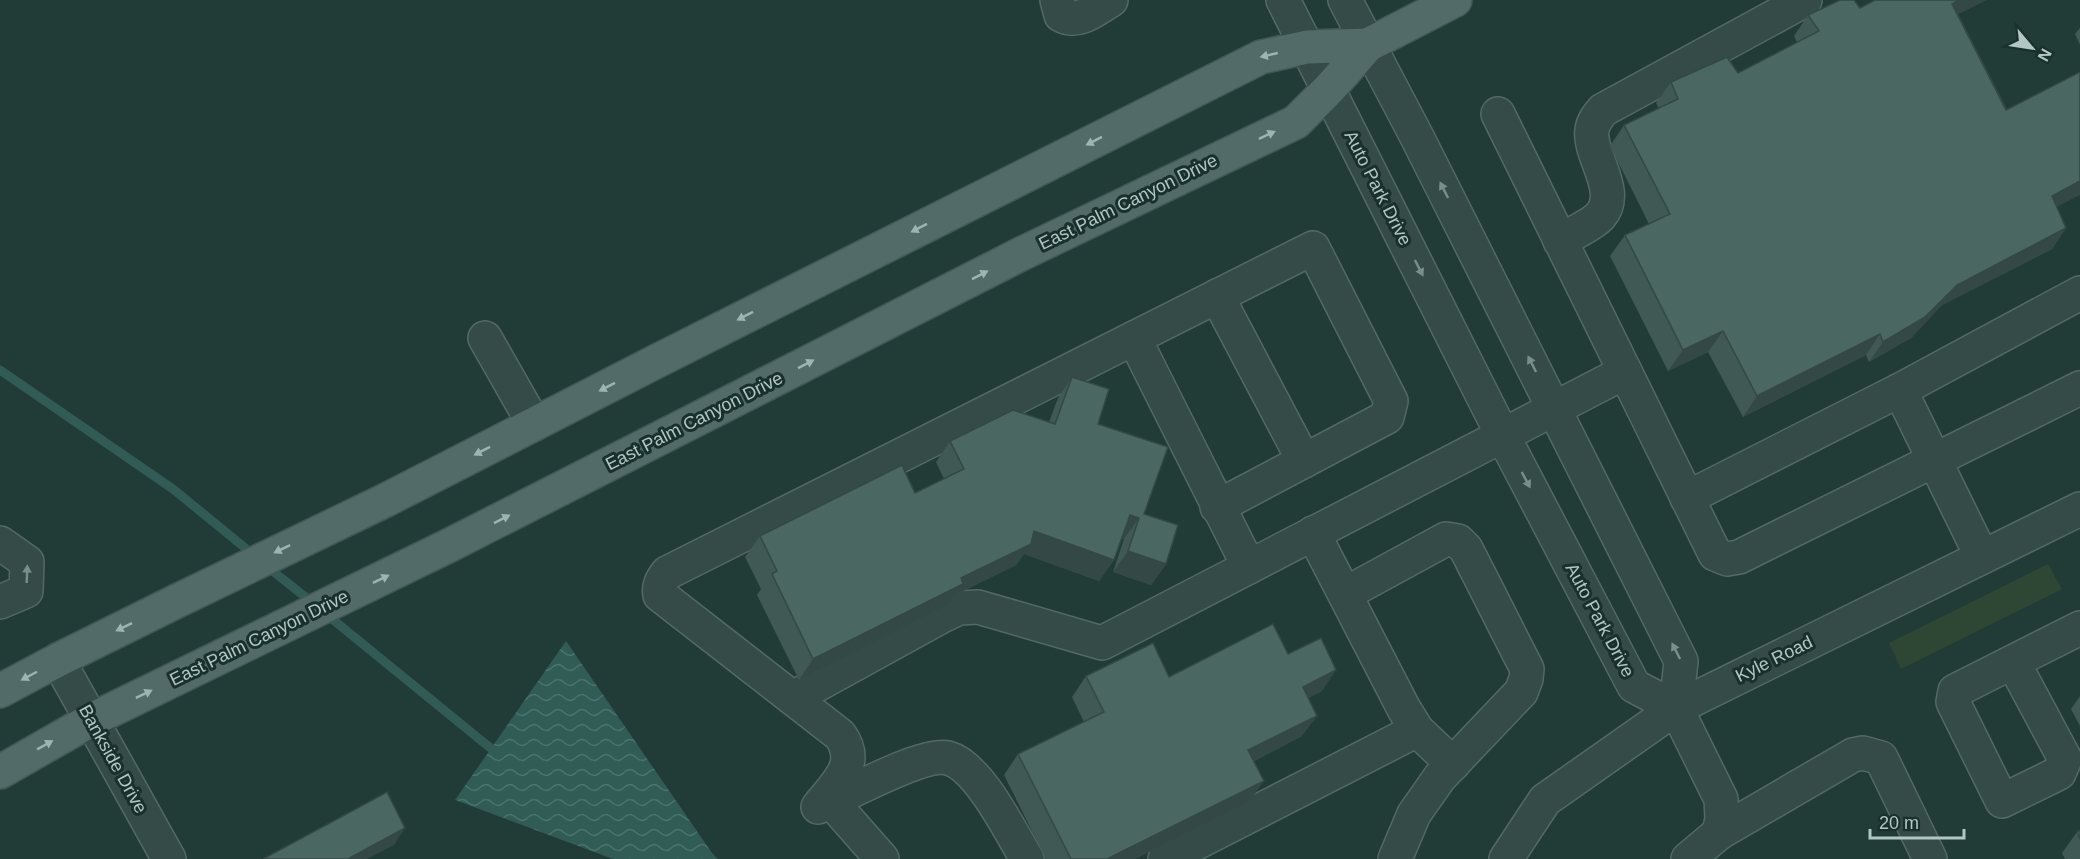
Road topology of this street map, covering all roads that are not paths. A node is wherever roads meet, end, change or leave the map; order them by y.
1 (1057, 0) edge
2 (1111, 0) edge
3 (1282, 0) edge
4 (1345, 0) edge
5 (1455, 0) edge
6 (1805, 0) edge
7 (1368, 45) junction
8 (1307, 47) junction
9 (1329, 89) junction
10 (1498, 114) dead end
11 (1560, 241) junction
12 (2080, 293) edge
13 (1217, 296) junction
14 (485, 338) dead end
15 (1134, 338) junction
16 (1624, 372) junction
17 (2080, 388) edge
18 (1900, 390) junction
19 (1555, 408) junction
20 (534, 424) junction
21 (1503, 436) junction
22 (1934, 460) junction
23 (1304, 461) junction
24 (1687, 498) junction
25 (1217, 507) junction
26 (2080, 509) edge
27 (1313, 533) junction
28 (0, 543) edge
29 (1982, 557) junction
30 (1248, 567) junction
31 (1345, 594) junction
32 (0, 602) edge
33 (2080, 628) edge
34 (58, 660) junction
35 (2013, 662) dead end
36 (0, 691) edge
37 (793, 698) junction
38 (1676, 708) junction
39 (91, 720) junction
40 (1418, 730) junction
41 (1453, 764) junction
42 (0, 772) edge
43 (831, 801) junction
44 (1708, 848) edge
45 (169, 859) edge
46 (882, 859) edge
47 (1027, 859) edge
48 (1165, 859) edge
49 (1395, 859) edge
50 (1506, 859) edge
51 (1930, 859) edge

1 - 2 street
3 - 8 street, Auto Park Drive
4 - 7 street
5 - 7 main road, East Palm Canyon Drive
6 - 11 street
7 - 8 main road, East Palm Canyon Drive
7 - 9 main road, East Palm Canyon Drive
19 -> 7 street
8 - 9 street, Auto Park Drive
8 -> 20 main road, East Palm Canyon Drive
9 -> 21 street, Auto Park Drive
39 -> 9 main road, East Palm Canyon Drive
10 - 11 street
11 - 16 street
12 - 18 street
13 - 15 street
13 - 23 street
13 - 23 street
14 - 20 street
15 - 25 street
15 - 37 street
16 - 19 street
16 - 24 street
17 - 22 street
18 - 22 street
18 - 24 street
19 - 21 street
38 -> 19 street
20 -> 34 main road, East Palm Canyon Drive
21 - 27 street
21 -> 38 street, Auto Park Drive
22 - 24 street
22 - 29 street
23 - 25 street
25 - 30 street
26 - 29 street, Kyle Road
27 - 30 street
27 - 31 street
32 -> 28 street
29 - 38 street, Kyle Road
30 - 37 street
31 - 40 street
31 - 41 street
33 - 35 street
34 -> 36 main road, East Palm Canyon Drive
34 - 39 street, Bankside Drive
37 - 43 street
38 - 44 street
38 - 50 street, Kyle Road
42 -> 39 main road, East Palm Canyon Drive
39 - 45 street, Bankside Drive
40 - 41 street
40 - 48 street
41 - 49 street
43 - 46 street
43 - 47 street
44 - 51 street

